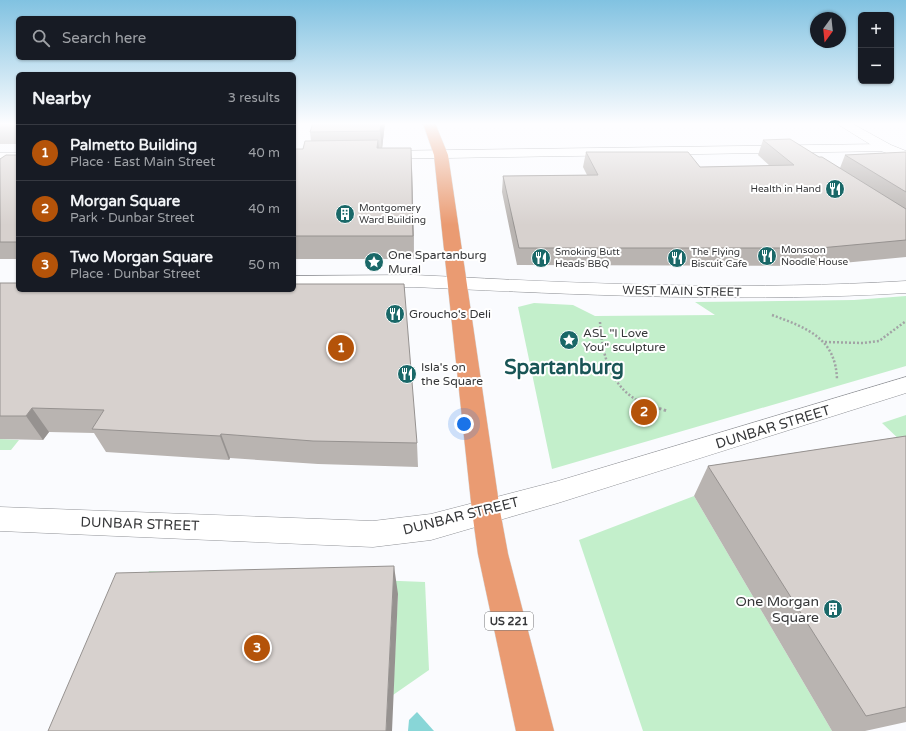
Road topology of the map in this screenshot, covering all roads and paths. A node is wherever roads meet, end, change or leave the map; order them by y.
1 (441, 157) edge
2 (806, 157) edge
3 (816, 163) edge
4 (296, 282) edge
5 (457, 283) junction
6 (906, 287) edge
7 (765, 312) dead end
8 (906, 321) edge
9 (600, 322) dead end
10 (824, 342) junction
11 (837, 380) dead end
12 (906, 385) edge
13 (667, 411) dead end
14 (486, 511) junction
15 (0, 518) edge
16 (535, 731) edge

1 - 5 main road, US 221
2 - 3 street
4 - 5 street, WEST MAIN STREET
5 - 6 street, WEST MAIN STREET
5 - 14 main road, US 221
7 - 10 path
8 - 10 path
9 - 13 path
10 - 11 path
12 - 14 street, DUNBAR STREET
14 - 15 street, DUNBAR STREET
14 - 16 main road, US 221

